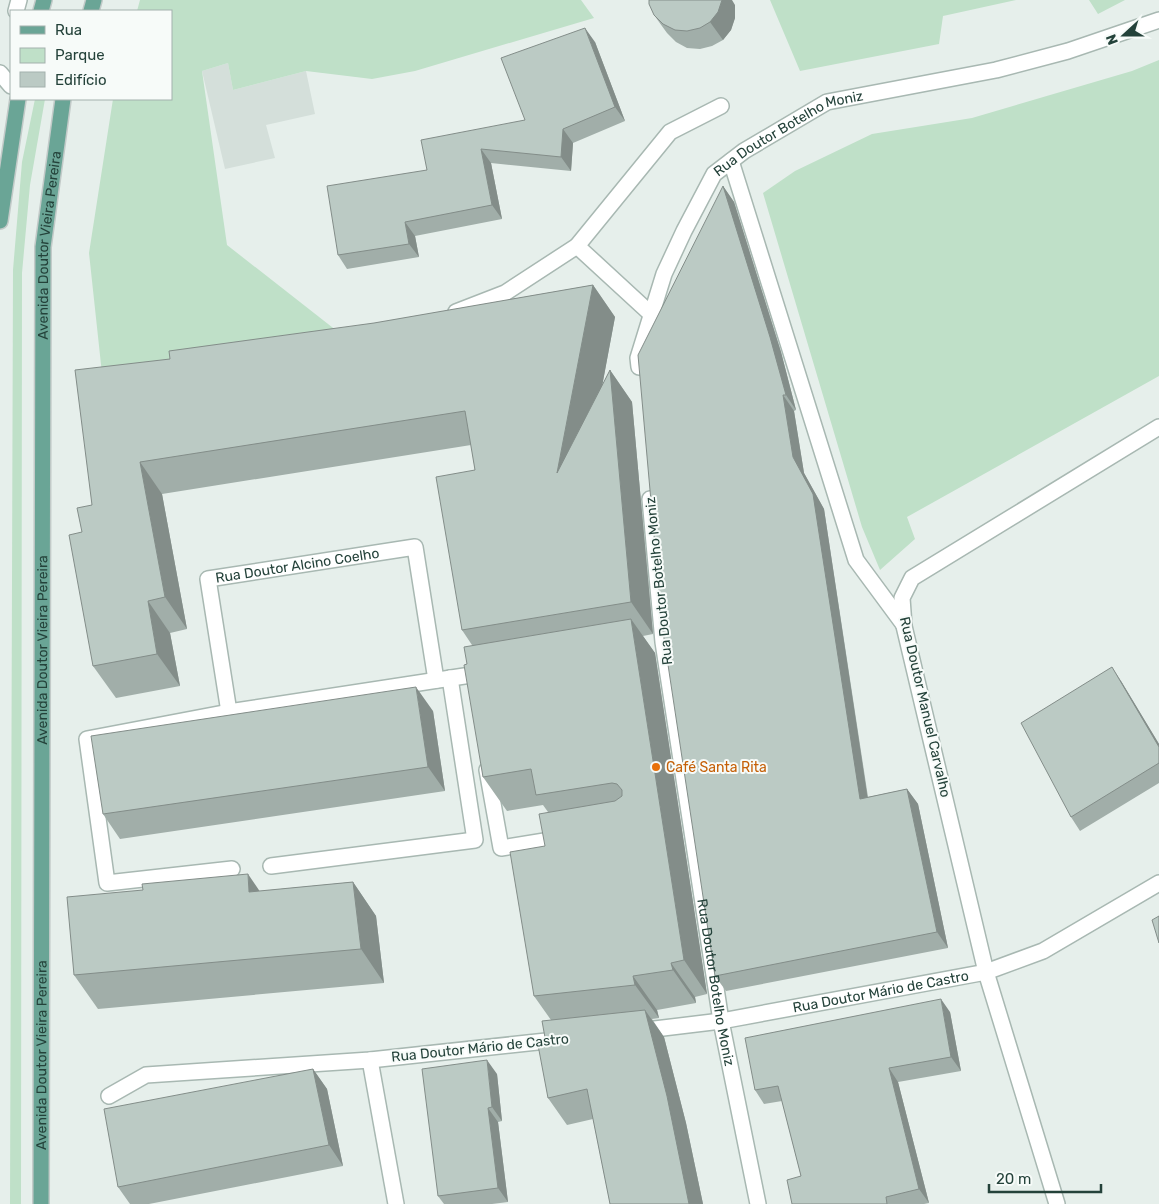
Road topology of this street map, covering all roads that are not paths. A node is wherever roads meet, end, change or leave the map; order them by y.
1 (1159, 20) edge
2 (0, 73) edge
3 (10, 85) edge
4 (18, 100) edge
5 (63, 100) edge
6 (721, 106) dead end
7 (731, 161) junction
8 (0, 221) edge
9 (576, 246) junction
10 (652, 315) junction
11 (448, 316) edge
12 (640, 378) edge
13 (1159, 427) edge
14 (649, 485) edge
15 (904, 626) junction
16 (663, 642) junction
17 (644, 645) dead end
18 (499, 670) edge
19 (470, 675) junction
20 (443, 679) junction
21 (474, 694) edge
22 (229, 712) junction
23 (484, 752) edge
24 (579, 835) edge
25 (271, 866) dead end
26 (232, 869) dead end
27 (1159, 883) edge
28 (986, 972) junction
29 (721, 1021) junction
30 (624, 1032) edge
31 (585, 1037) edge
32 (370, 1060) junction
33 (109, 1096) dead end
34 (41, 1204) edge
35 (396, 1204) edge
36 (758, 1204) edge
37 (1057, 1204) edge

1 - 7 street, Rua Doutor Botelho Moniz
2 - 3 street
4 - 8 main road
5 - 34 main road, Avenida Doutor Vieira Pereira
6 - 9 street
7 - 10 street, Rua Doutor Botelho Moniz
7 - 15 street
9 - 10 street
9 - 11 street
10 - 12 street, Rua Doutor Botelho Moniz
13 - 15 street, Rua Doutor Manuel Carvalho
14 - 16 street, Rua Doutor Botelho Moniz
15 - 28 street, Rua Doutor Manuel Carvalho
16 - 17 street
16 - 29 street, Rua Doutor Botelho Moniz
18 - 19 street
19 - 20 street
19 - 21 street
20 - 22 street
20 - 22 street, Rua Doutor Alcino Coelho
20 - 25 street
22 - 26 street
23 - 24 street
27 - 28 street, Rua Doutor Mário de Castro
28 - 29 street, Rua Doutor Mário de Castro
28 - 37 street, Rua Doutor Manuel Carvalho
29 - 30 street, Rua Doutor Mário de Castro
29 - 36 street, Rua Doutor Botelho Moniz
31 - 32 street, Rua Doutor Mário de Castro
32 - 33 street, Rua Doutor Mário de Castro
32 - 35 street

